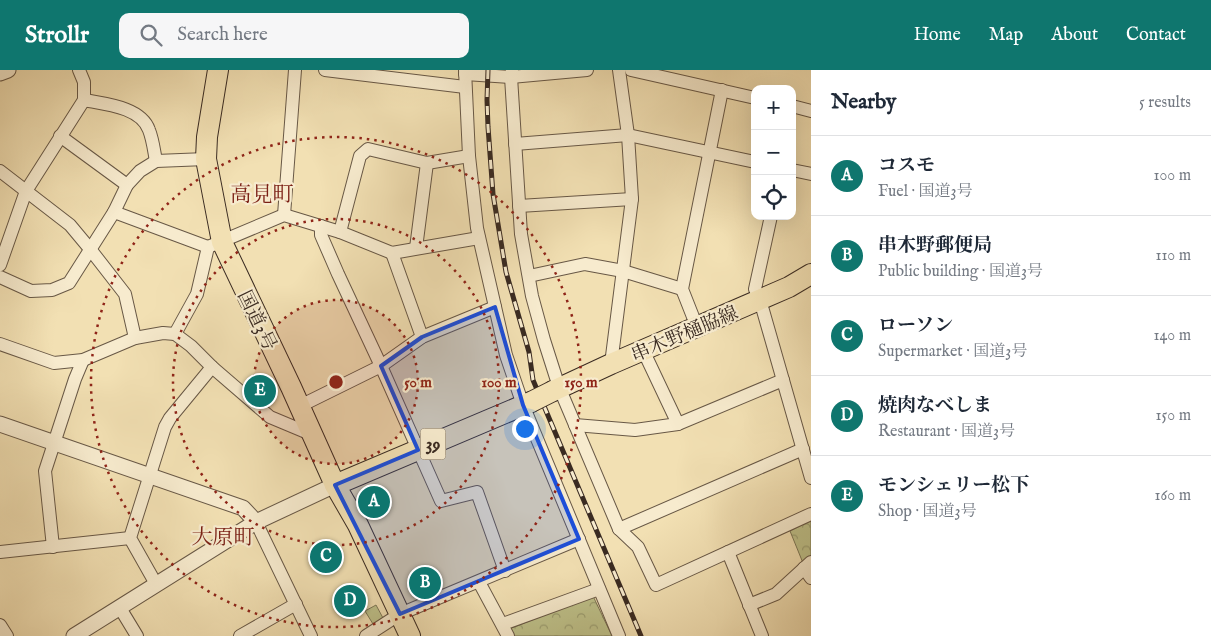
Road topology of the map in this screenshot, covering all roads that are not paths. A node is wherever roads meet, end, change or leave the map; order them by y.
1 (8, 70) edge
2 (79, 70) edge
3 (218, 70) edge
4 (295, 70) edge
5 (325, 70) edge
6 (587, 70) edge
7 (619, 70) edge
8 (631, 70) edge
9 (345, 71) edge
10 (0, 73) edge
11 (511, 73) edge
12 (465, 77) edge
13 (722, 90) junction
14 (751, 97) edge
15 (84, 100) junction
16 (796, 107) edge
17 (811, 111) edge
18 (628, 134) junction
19 (60, 136) junction
20 (515, 144) junction
21 (709, 152) junction
22 (469, 156) junction
23 (206, 159) junction
24 (156, 161) junction
25 (751, 161) edge
26 (427, 162) junction
27 (0, 171) edge
28 (796, 171) edge
29 (811, 174) edge
30 (127, 185) junction
31 (26, 191) junction
32 (632, 199) junction
33 (519, 206) junction
34 (114, 212) junction
35 (284, 215) junction
36 (770, 220) edge
37 (321, 226) junction
38 (340, 232) junction
39 (479, 238) junction
40 (215, 245) junction
41 (416, 248) junction
42 (90, 249) junction
43 (392, 253) junction
44 (0, 265) edge
45 (623, 271) junction
46 (811, 274) edge
47 (529, 276) junction
48 (0, 277) edge
49 (682, 289) junction
50 (760, 300) junction
51 (495, 307) junction
52 (697, 327) junction
53 (175, 334) junction
54 (422, 337) junction
55 (135, 338) junction
56 (0, 344) edge
57 (643, 350) junction
58 (83, 360) junction
59 (611, 364) junction
60 (381, 366) junction
61 (212, 367) junction
62 (783, 380) junction
63 (556, 389) junction
64 (527, 403) junction
65 (300, 406) junction
66 (0, 424) edge
67 (678, 424) junction
68 (576, 425) junction
69 (313, 435) junction
70 (55, 443) junction
71 (803, 449) junction
72 (418, 450) junction
73 (150, 476) junction
74 (811, 478) edge
75 (335, 485) junction
76 (811, 514) edge
77 (256, 522) junction
78 (619, 529) junction
79 (130, 538) junction
80 (579, 539) junction
81 (53, 546) junction
82 (0, 552) edge
83 (728, 552) junction
84 (809, 569) edge
85 (505, 571) junction
86 (479, 582) junction
87 (156, 584) junction
88 (599, 589) junction
89 (296, 604) junction
90 (749, 605) junction
91 (120, 608) junction
92 (400, 614) junction
93 (502, 624) junction
94 (0, 625) edge
95 (7, 636) edge
96 (74, 636) edge
97 (137, 636) edge
98 (240, 636) edge
99 (311, 636) edge
100 (366, 636) edge
101 (410, 636) edge
102 (508, 636) edge
103 (619, 636) edge
104 (762, 636) edge

1 - 10 street
2 - 15 street
3 - 23 main road, 国道3号
4 - 35 street
5 - 9 street
6 - 11 street
7 - 18 street
8 - 13 street
9 - 12 street
11 - 12 street
11 - 20 street
12 - 22 street
13 - 14 street
13 - 21 street
15 - 19 street
15 - 24 street
16 - 17 street
18 - 20 street
18 - 21 street
18 - 32 street
19 - 30 street
19 - 31 street
20 - 33 street
21 - 25 street
21 - 49 street
22 - 26 street
22 - 39 street
23 - 24 street
23 - 40 main road, 国道3号
24 - 30 street
26 - 38 street
26 - 41 street
27 - 31 street
28 - 29 street
30 - 34 street
31 - 42 street
31 - 44 street
32 - 33 street
32 - 45 street
33 - 47 street
34 - 40 street
34 - 42 street
35 - 37 street
35 - 40 street
36 - 50 street
37 - 38 street
37 - 60 street
38 - 43 street
39 - 41 street
39 - 51 street
40 - 53 street
40 - 65 main road, 国道3号
41 - 43 street
42 - 48 street
42 - 55 street
43 - 54 street
45 - 47 street
45 - 49 street
45 - 59 street
46 - 50 main road, 串木野樋脇線 / 39
47 - 63 street
49 - 52 street
50 - 52 main road, 串木野樋脇線 / 39
50 - 62 street
51 - 54 street
51 - 64 street
52 - 57 main road, 串木野樋脇線 / 39
53 - 55 street
53 - 61 street
54 - 60 street
55 - 58 street
56 - 58 street
57 - 59 main road, 串木野樋脇線 / 39
57 - 67 street
58 - 70 street
59 - 63 main road, 串木野樋脇線 / 39
60 - 65 street
60 - 72 street
61 - 69 street
61 - 73 street
62 - 67 street
62 - 71 street
63 - 64 main road, 串木野樋脇線 / 39, bridge
63 - 68 street
64 - 72 main road, 串木野樋脇線 / 39
64 - 80 street
65 - 69 main road, 国道3号
66 - 70 street
67 - 68 street
68 - 78 street
69 - 75 main road, 国道3号
70 - 73 street
70 - 81 street
71 - 74 street
71 - 78 street
72 - 75 main road, 串木野樋脇線 / 39
72 - 85 street
73 - 77 street
73 - 79 street
75 - 77 street
75 - 92 main road, 国道3号
76 - 83 street
77 - 87 street
77 - 89 street
78 - 83 street
79 - 81 street
79 - 87 street
80 - 85 street
80 - 88 street
81 - 82 street
83 - 90 street
84 - 90 street
85 - 86 street
86 - 92 street
86 - 93 street
87 - 91 street
88 - 93 street
88 - 103 street
89 - 98 street
89 - 99 street
90 - 104 street
91 - 96 street
91 - 97 street
92 - 100 street
92 - 101 main road, 国道3号
93 - 102 street
94 - 95 street

